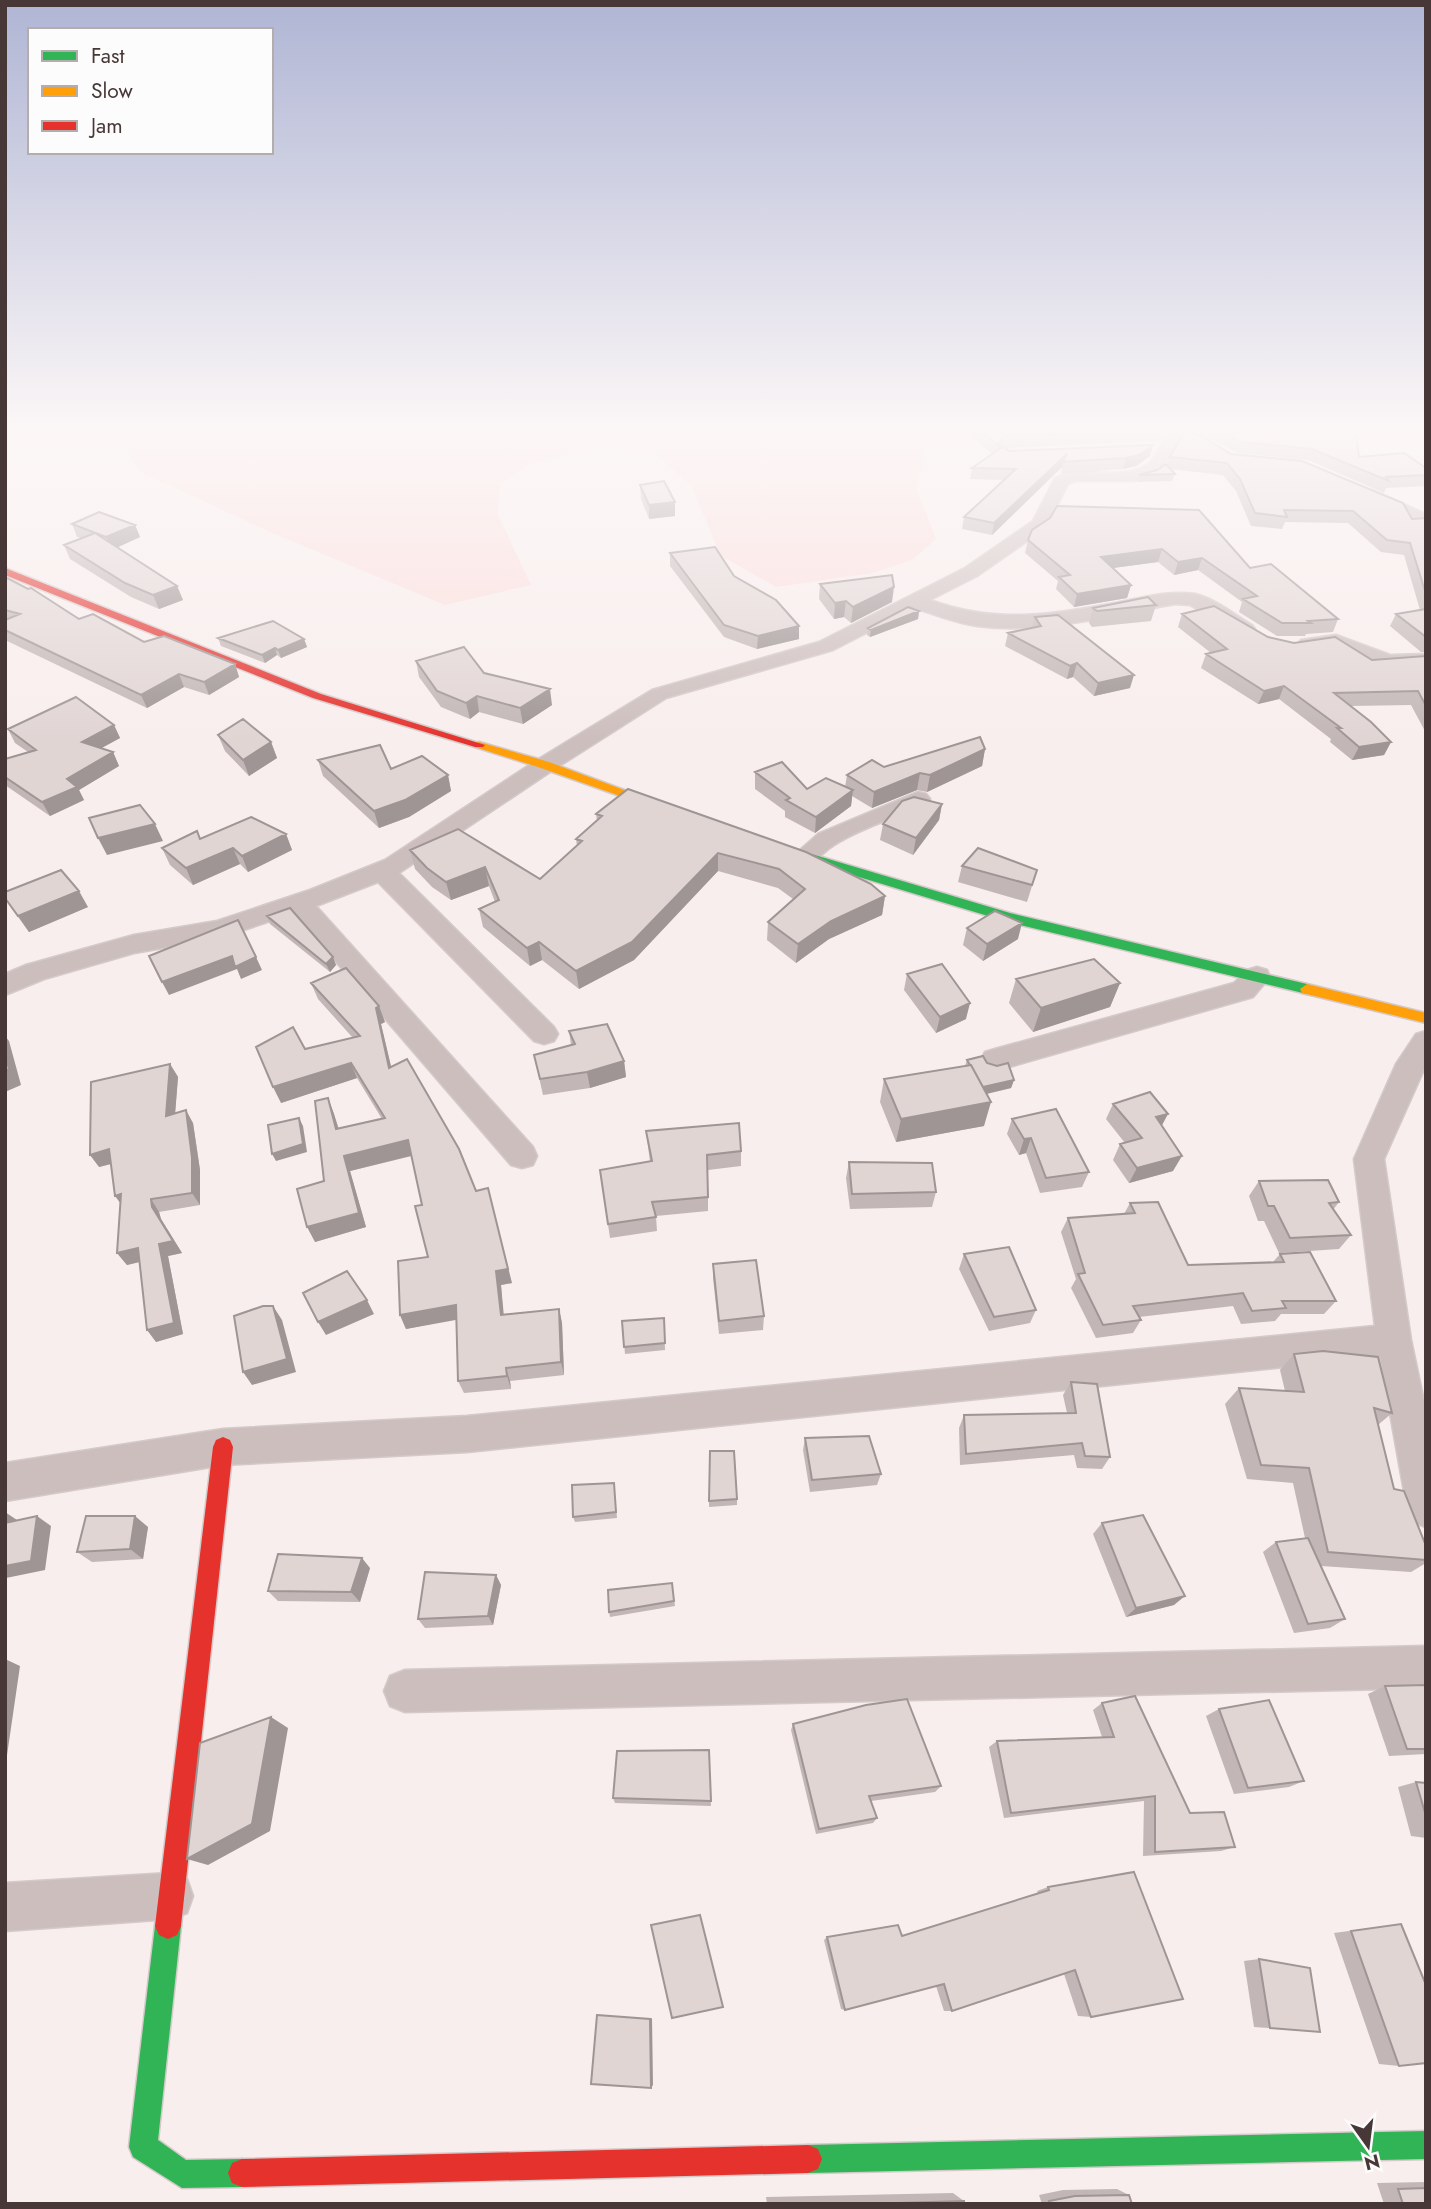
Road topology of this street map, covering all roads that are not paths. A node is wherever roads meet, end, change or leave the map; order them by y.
1 (1023, 536) edge
2 (5, 570) edge
3 (914, 601) junction
4 (1259, 637) edge
5 (1288, 647) edge
6 (1426, 660) edge
7 (545, 765) junction
8 (918, 799) edge
9 (688, 816) edge
10 (778, 848) edge
11 (804, 857) junction
12 (382, 871) junction
13 (299, 903) junction
14 (1257, 977) junction
15 (5, 985) edge
16 (1426, 1018) edge
17 (544, 1034) dead end
18 (1426, 1041) edge
19 (995, 1060) dead end
20 (522, 1156) dead end
21 (1394, 1339) junction
22 (223, 1447) junction
23 (5, 1482) edge
24 (1426, 1508) edge
25 (1426, 1667) edge
26 (405, 1691) dead end
27 (170, 1896) junction
28 (5, 1907) edge
29 (1426, 2145) edge

1 - 3 street
2 - 7 street
3 - 4 street
3 - 7 street
5 - 6 street
7 - 9 street
7 - 12 street
8 - 11 street
10 - 11 street
11 - 14 street
12 - 13 street
12 - 17 street
13 - 15 street
13 - 20 street
14 - 16 street
14 - 19 street
18 - 21 street
21 - 22 street
21 - 24 street
22 - 23 street
22 - 27 street
25 - 26 street
27 - 28 street
27 - 29 street

